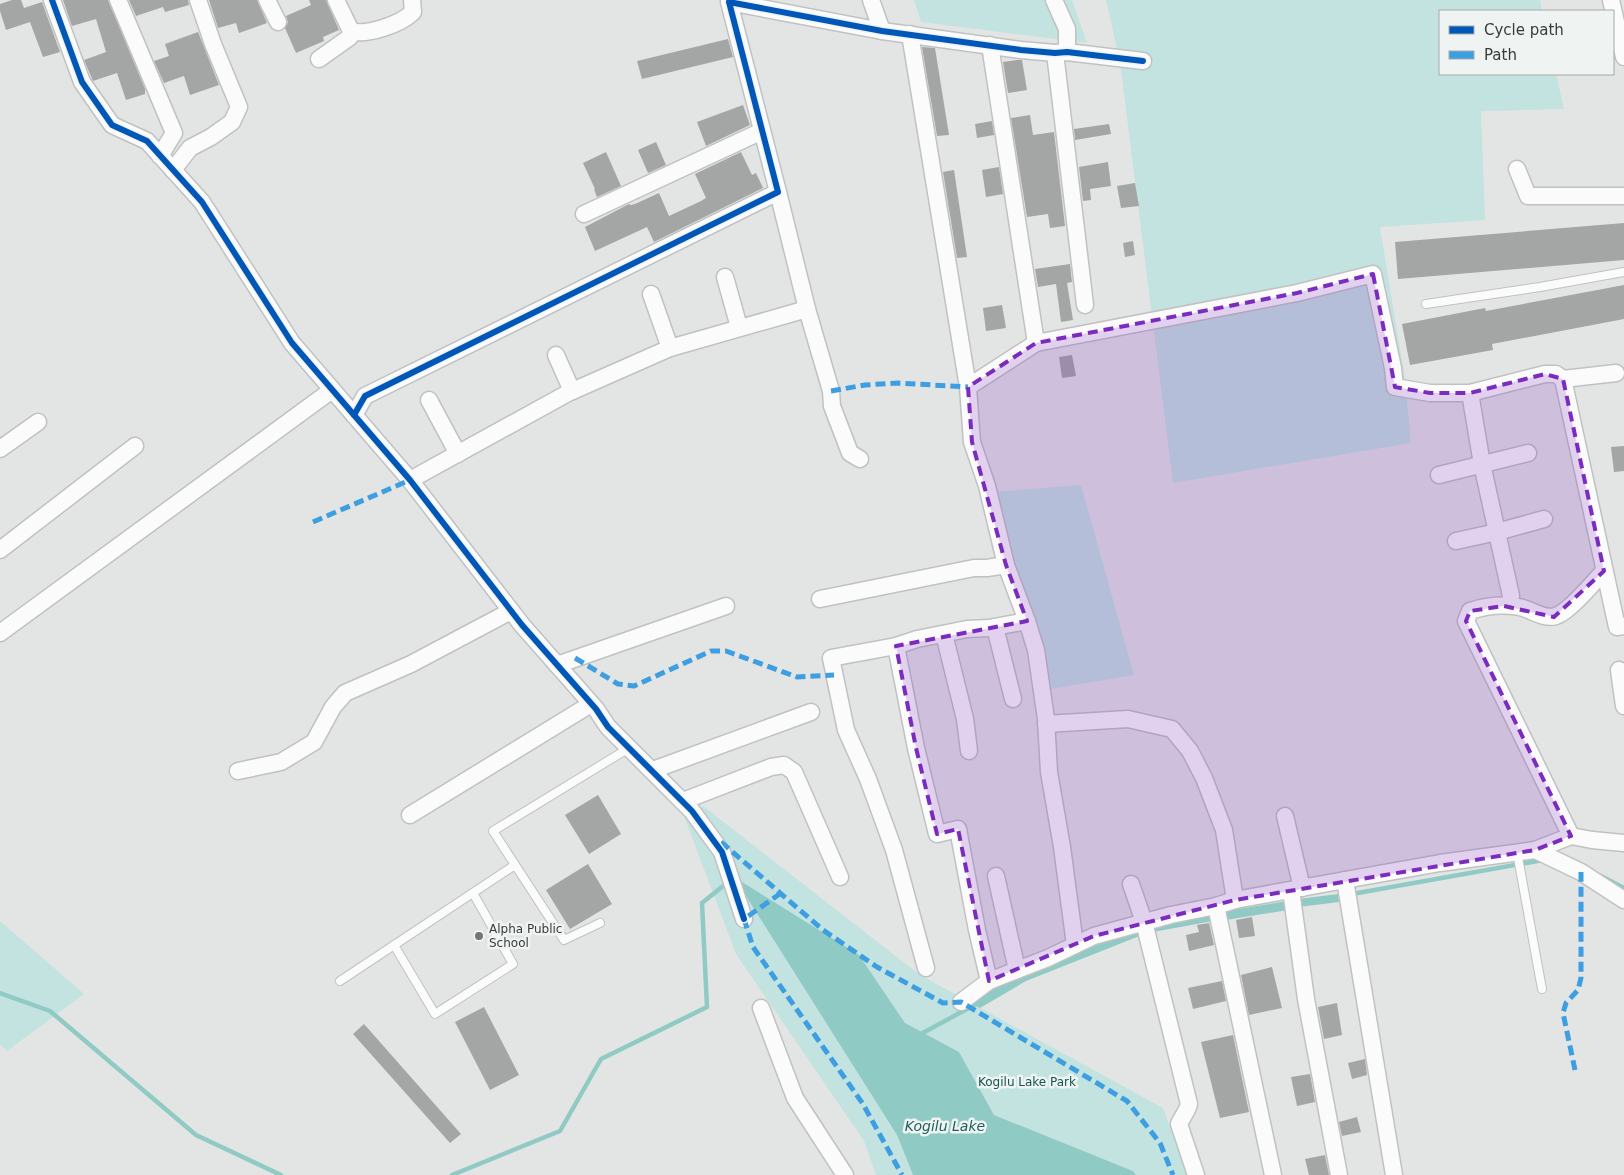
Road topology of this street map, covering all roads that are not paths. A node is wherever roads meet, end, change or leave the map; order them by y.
1 (52, 0) edge
2 (118, 0) edge
3 (198, 0) edge
4 (268, 0) edge
5 (336, 0) edge
6 (412, 0) edge
7 (871, 0) edge
8 (1054, 0) edge
9 (729, 1) edge
10 (792, 7) edge
11 (1614, 13) edge
12 (278, 22) dead end
13 (352, 31) junction
14 (882, 31) junction
15 (910, 34) junction
16 (990, 45) junction
17 (1061, 52) junction
18 (1624, 56) edge
19 (318, 59) dead end
20 (1143, 61) dead end
21 (762, 131) junction
22 (160, 156) junction
23 (1517, 169) dead end
24 (174, 170) junction
25 (778, 192) junction
26 (1624, 196) edge
27 (584, 214) dead end
28 (1624, 272) edge
29 (725, 277) dead end
30 (651, 294) dead end
31 (1426, 304) dead end
32 (1085, 305) dead end
33 (807, 308) junction
34 (739, 327) junction
35 (1036, 343) junction
36 (670, 348) junction
37 (556, 354) dead end
38 (1616, 373) dead end
39 (1564, 379) junction
40 (968, 387) junction
41 (332, 390) junction
42 (572, 391) junction
43 (1470, 393) junction
44 (429, 400) dead end
45 (354, 415) junction
46 (38, 422) dead end
47 (136, 446) dead end
48 (0, 448) edge
49 (1528, 453) dead end
50 (458, 454) junction
51 (860, 459) dead end
52 (1482, 464) junction
53 (1439, 474) dead end
54 (410, 480) junction
55 (1544, 519) dead end
56 (1497, 532) junction
57 (1456, 540) dead end
58 (0, 550) edge
59 (1006, 565) junction
60 (1604, 571) junction
61 (1511, 596) dead end
62 (820, 599) dead end
63 (726, 606) dead end
64 (511, 612) junction
65 (1027, 621) junction
66 (1624, 626) edge
67 (995, 627) junction
68 (0, 633) edge
69 (944, 634) junction
70 (896, 646) junction
71 (557, 665) junction
72 (1619, 670) dead end
73 (1013, 699) dead end
74 (591, 704) junction
75 (1624, 706) edge
76 (811, 712) dead end
77 (1046, 724) junction
78 (629, 748) junction
79 (969, 751) dead end
80 (653, 770) junction
81 (238, 771) dead end
82 (683, 801) junction
83 (410, 815) dead end
84 (1286, 816) dead end
85 (1571, 836) junction
86 (1624, 842) edge
87 (1535, 850) junction
88 (1517, 852) junction
89 (516, 865) junction
90 (996, 876) dead end
91 (840, 877) dead end
92 (1345, 880) junction
93 (1131, 884) dead end
94 (1297, 889) junction
95 (472, 894) junction
96 (1235, 900) junction
97 (1624, 900) edge
98 (1216, 906) junction
99 (744, 919) dead end
100 (1144, 922) junction
101 (600, 923) dead end
102 (394, 945) junction
103 (1075, 945) junction
104 (926, 968) dead end
105 (1017, 970) junction
106 (340, 980) dead end
107 (989, 981) junction
108 (1542, 989) dead end
109 (961, 1002) dead end
110 (761, 1008) dead end
111 (845, 1175) edge
112 (1196, 1175) edge
113 (1273, 1175) edge
114 (1339, 1175) edge
115 (1394, 1175) edge

1 - 22 street
2 - 22 street
3 - 24 street
4 - 12 street
5 - 13 street
6 - 13 street
7 - 14 street
8 - 17 street
9 - 10 street
9 - 21 street
10 - 14 street
11 - 18 street
13 - 19 street
14 - 15 street
15 - 16 street
15 - 40 street
16 - 17 street
16 - 35 street
17 - 20 street
17 - 32 street
21 - 25 street
21 - 27 street
22 - 24 street
23 - 26 street
24 - 41 street
25 - 33 street
25 - 45 street
28 - 31 lane
29 - 34 street
30 - 36 street
33 - 34 street
33 - 51 street
34 - 36 street
35 - 40 street
35 - 43 street
36 - 42 street
37 - 42 street
38 - 39 street
39 - 43 street
39 - 60 street
40 - 59 street
41 - 45 street
41 - 68 street
42 - 50 street
43 - 52 street
44 - 50 street
45 - 54 street
46 - 48 street
47 - 58 street
49 - 52 street
50 - 54 street
52 - 53 street
52 - 56 street
54 - 64 street
55 - 56 street
56 - 57 street
56 - 61 street
59 - 62 street
59 - 65 street
60 - 66 street
60 - 85 street
63 - 71 street
64 - 71 street
64 - 81 street
65 - 67 street
65 - 77 street
67 - 69 street
67 - 73 street
69 - 70 street
69 - 79 street
70 - 104 street
70 - 107 street
71 - 74 street
72 - 75 street
74 - 78 street
74 - 83 street
76 - 80 street
77 - 96 street
77 - 103 street
78 - 80 street
78 - 89 lane
80 - 82 street
82 - 91 street
82 - 99 street
84 - 94 street
85 - 86 street
85 - 87 street
87 - 88 street
87 - 97 street
88 - 92 street
88 - 108 lane
89 - 95 lane
89 - 101 lane
90 - 105 street
92 - 94 street
92 - 115 street
93 - 100 street
94 - 96 street
94 - 114 street
95 - 102 lane
95 - 102 lane
96 - 98 street
98 - 100 street
98 - 113 street
100 - 103 street
100 - 112 street
102 - 106 lane
103 - 105 street
105 - 107 street
107 - 109 street
110 - 111 street

